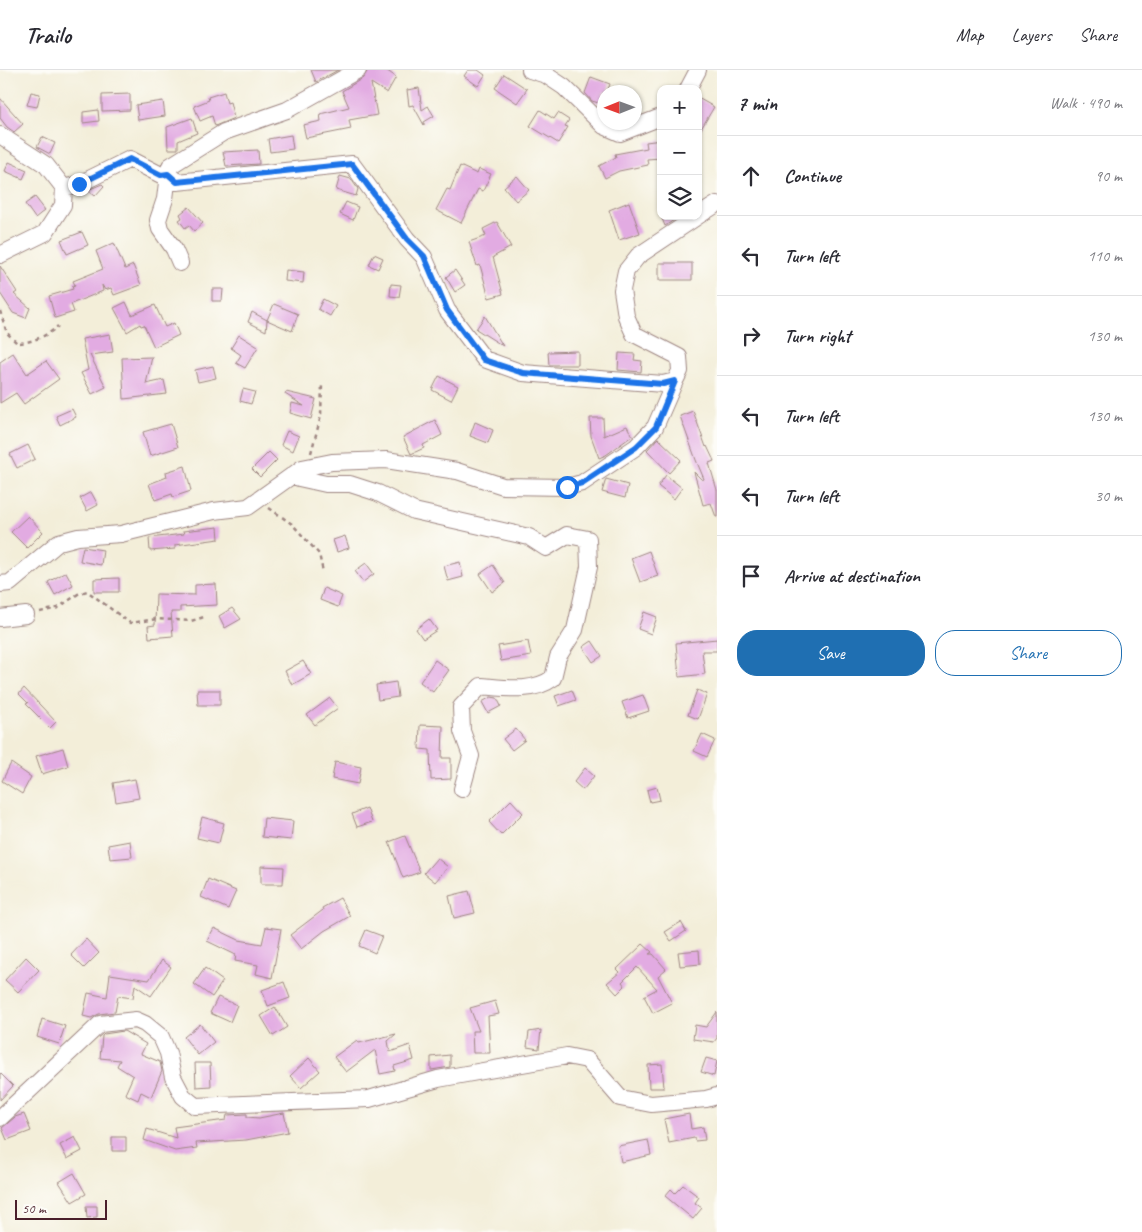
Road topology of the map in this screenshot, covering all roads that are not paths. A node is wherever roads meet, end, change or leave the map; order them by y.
1 (358, 70) edge
2 (530, 70) edge
3 (698, 70) edge
4 (690, 85) edge
5 (657, 119) edge
6 (0, 135) edge
7 (168, 174) junction
8 (64, 188) junction
9 (717, 204) edge
10 (702, 213) edge
11 (692, 220) edge
12 (0, 255) edge
13 (180, 263) dead end
14 (675, 381) junction
15 (297, 472) junction
16 (0, 584) edge
17 (26, 615) road end
18 (0, 618) edge
19 (462, 789) dead end
20 (717, 1096) edge
21 (0, 1118) edge

1 - 7 street
2 - 5 street
3 - 4 street
6 - 8 street
7 - 8 street
7 - 13 street
7 - 14 street
8 - 12 street
9 - 10 street
11 - 14 street
14 - 15 street
15 - 16 street
15 - 19 street
17 - 18 street
20 - 21 street

